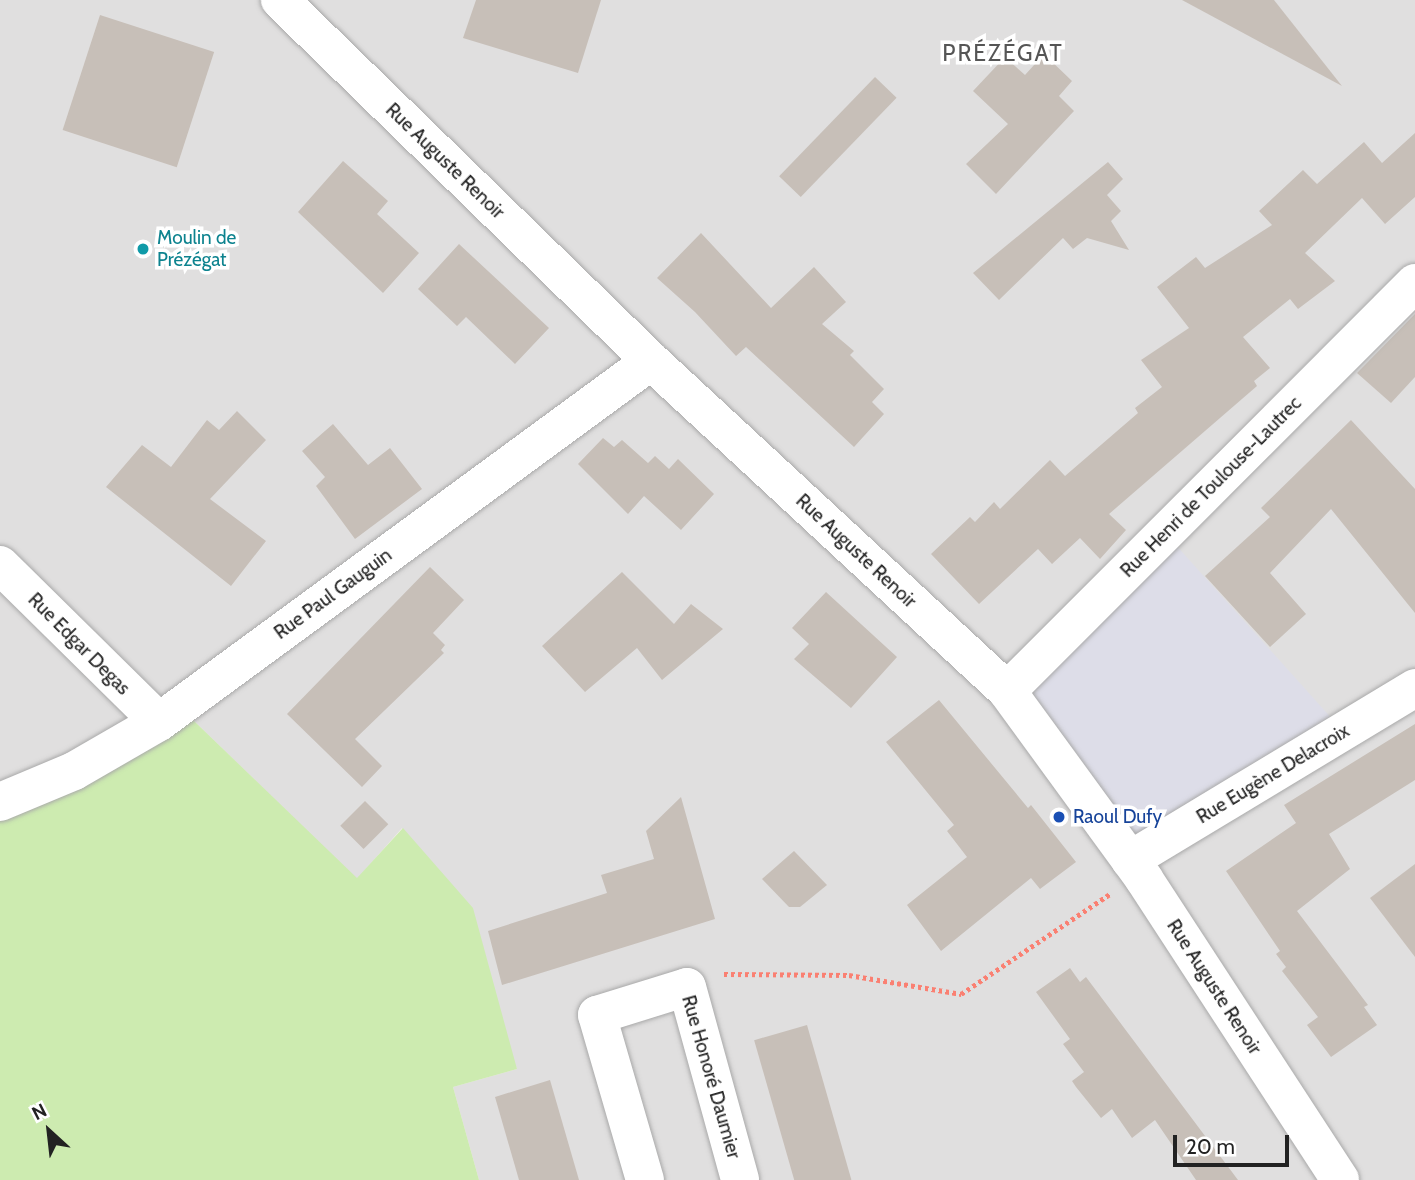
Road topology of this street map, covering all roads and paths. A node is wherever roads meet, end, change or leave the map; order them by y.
1 (280, 0) edge
2 (1415, 283) edge
3 (651, 361) junction
4 (0, 565) edge
5 (1415, 688) edge
6 (1007, 691) junction
7 (159, 722) junction
8 (0, 802) edge
9 (1137, 870) junction
10 (687, 987) junction
11 (645, 1180) edge
12 (740, 1180) edge
13 (1340, 1180) edge

1 - 3 street, Rue Auguste Renoir
2 - 6 street, Rue Henri de Toulouse-Lautrec
3 - 6 street, Rue Auguste Renoir
3 - 7 street, Rue Paul Gauguin
4 - 7 street, Rue Edgar Degas
5 - 9 street, Rue Eugène Delacroix
6 - 9 street, Rue Auguste Renoir
7 - 8 street, Rue Paul Gauguin
9 - 10 path
9 - 13 street, Rue Auguste Renoir
10 - 11 street, Rue Honoré Daumier
10 - 12 street, Rue Honoré Daumier

